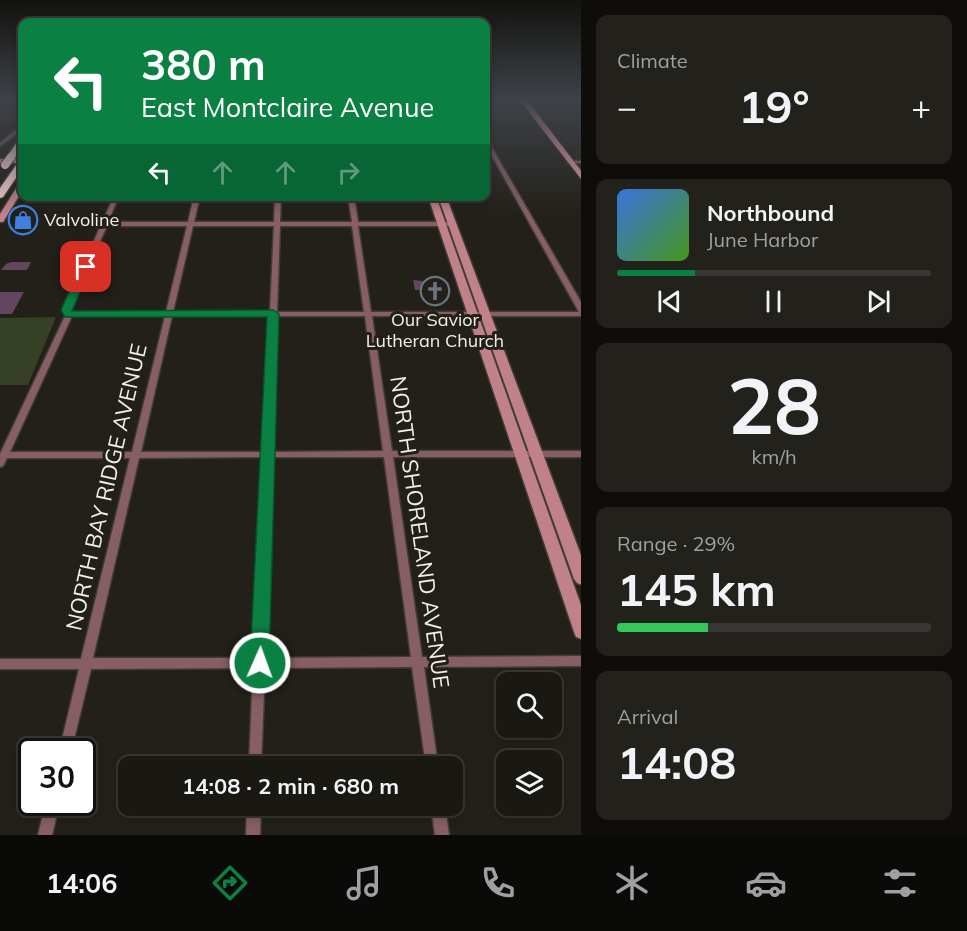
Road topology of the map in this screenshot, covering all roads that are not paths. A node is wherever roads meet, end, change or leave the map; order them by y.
1 (552, 138) edge
2 (18, 146) edge
3 (490, 148) edge
4 (570, 162) junction
5 (581, 162) edge
6 (4, 163) edge
7 (18, 169) edge
8 (581, 177) edge
9 (18, 183) edge
10 (18, 192) edge
11 (0, 195) edge
12 (115, 201) edge
13 (196, 201) edge
14 (278, 201) edge
15 (352, 201) edge
16 (435, 201) edge
17 (443, 201) edge
18 (0, 210) edge
19 (0, 220) edge
20 (105, 224) junction
21 (190, 224) junction
22 (278, 224) junction
23 (355, 224) junction
24 (447, 224) junction
25 (581, 310) edge
26 (581, 312) edge
27 (69, 314) junction
28 (169, 314) junction
29 (273, 314) junction
30 (367, 314) junction
31 (478, 314) junction
32 (267, 453) junction
33 (388, 453) junction
34 (135, 454) junction
35 (520, 454) junction
36 (536, 454) junction
37 (581, 454) edge
38 (2, 459) edge
39 (581, 576) edge
40 (581, 629) edge
41 (581, 661) edge
42 (417, 662) junction
43 (86, 663) junction
44 (260, 663) junction
45 (0, 664) edge
46 (68, 738) edge
47 (255, 756) edge
48 (431, 756) edge
49 (50, 816) edge
50 (254, 816) edge
51 (439, 816) edge
52 (45, 835) edge
53 (253, 835) edge
54 (442, 835) edge

1 - 4 main road
2 - 6 highway
3 - 25 street
4 - 5 street
4 - 8 main road
7 - 11 highway
9 - 18 street
10 - 19 street
12 - 20 street
13 - 21 street, NORTH BAY RIDGE AVENUE
14 - 22 street
15 - 23 street, NORTH SHORELAND AVENUE
16 - 24 street
17 - 24 street
20 - 21 street
20 - 27 street
21 - 22 street
21 - 28 street, NORTH BAY RIDGE AVENUE
22 - 23 street
22 - 29 street
23 - 24 street
23 - 30 street, NORTH SHORELAND AVENUE
24 - 31 street
26 - 31 street
27 - 28 street
27 - 38 street
28 - 29 street
28 - 34 street, NORTH BAY RIDGE AVENUE
29 - 30 street
29 - 32 street
30 - 31 street
30 - 33 street, NORTH SHORELAND AVENUE
31 - 35 street
31 - 36 street
32 - 33 street
32 - 34 street
32 - 44 street
33 - 35 street
33 - 42 street, NORTH SHORELAND AVENUE
34 - 38 street
34 - 43 street, NORTH BAY RIDGE AVENUE
35 - 36 street
35 - 40 street
36 - 37 street
36 - 39 street
41 - 42 street
42 - 44 street
42 - 48 street, NORTH SHORELAND AVENUE
43 - 44 street
43 - 45 street
43 - 46 street, NORTH BAY RIDGE AVENUE
44 - 47 street
49 - 52 street
50 - 53 street
51 - 54 street

